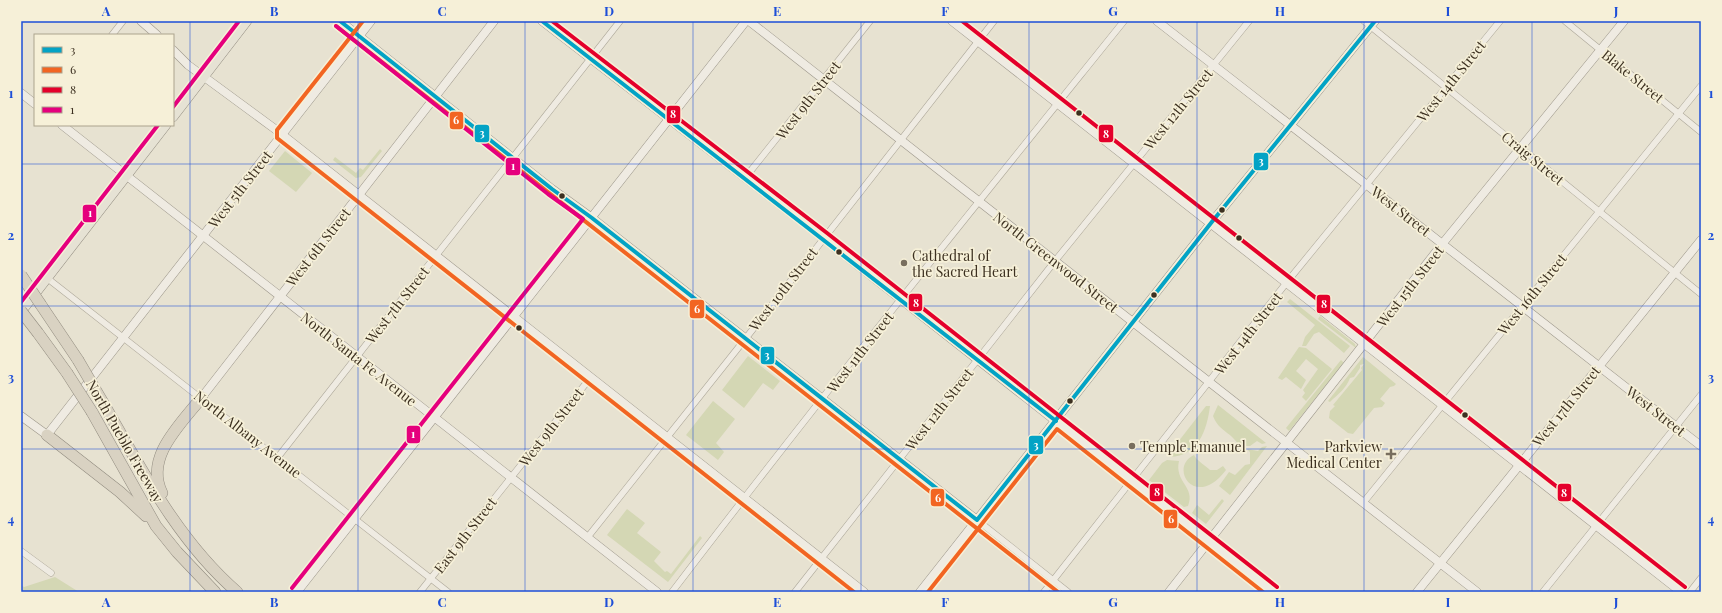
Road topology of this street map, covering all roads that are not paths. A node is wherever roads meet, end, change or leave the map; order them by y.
1 (123, 21) edge
2 (142, 21) edge
3 (247, 21) edge
4 (340, 21) edge
5 (371, 21) edge
6 (494, 21) edge
7 (542, 21) edge
8 (620, 21) edge
9 (746, 21) edge
10 (749, 21) edge
11 (870, 21) edge
12 (952, 21) edge
13 (994, 21) edge
14 (1124, 21) edge
15 (1157, 21) edge
16 (1249, 21) edge
17 (1500, 21) edge
18 (1564, 21) edge
19 (1624, 21) edge
20 (1370, 23) edge
21 (113, 34) edge
22 (156, 34) edge
23 (359, 36) junction
24 (978, 41) junction
25 (1600, 50) junction
26 (174, 51) edge
27 (590, 58) junction
28 (1214, 65) junction
29 (205, 76) junction
30 (824, 79) junction
31 (1701, 86) edge
32 (1447, 87) junction
33 (21, 93) edge
34 (435, 96) junction
35 (34, 103) edge
36 (1058, 105) junction
37 (1678, 113) junction
38 (174, 115) edge
39 (669, 118) junction
40 (1291, 125) junction
41 (63, 126) edge
42 (165, 126) edge
43 (1701, 132) edge
44 (282, 134) junction
45 (901, 140) junction
46 (1521, 148) junction
47 (512, 158) junction
48 (1134, 163) junction
49 (127, 176) junction
50 (746, 178) junction
51 (1367, 184) junction
52 (359, 195) junction
53 (978, 201) junction
54 (1599, 212) junction
55 (592, 218) junction
56 (1211, 223) junction
57 (204, 236) junction
58 (823, 238) junction
59 (1701, 240) edge
60 (1443, 244) junction
61 (436, 256) junction
62 (1055, 262) junction
63 (1675, 273) junction
64 (21, 275) edge
65 (47, 278) junction
66 (1287, 282) junction
67 (21, 284) edge
68 (1701, 294) edge
69 (280, 296) junction
70 (901, 299) junction
71 (41, 305) junction
72 (1523, 306) junction
73 (21, 311) edge
74 (514, 317) junction
75 (1133, 322) junction
76 (124, 338) junction
77 (746, 338) junction
78 (1365, 343) junction
79 (356, 357) junction
80 (977, 360) junction
81 (1599, 366) junction
82 (591, 377) junction
83 (1209, 382) junction
84 (1701, 395) edge
85 (202, 397) junction
86 (823, 399) junction
87 (1442, 405) junction
88 (21, 416) edge
89 (434, 418) junction
90 (1056, 420) junction
91 (1676, 426) junction
92 (47, 435) junction
93 (667, 437) junction
94 (1286, 442) junction
95 (1701, 446) edge
96 (278, 457) junction
97 (899, 459) junction
98 (1519, 465) junction
99 (511, 478) junction
100 (1132, 481) junction
101 (745, 498) junction
102 (1363, 503) junction
103 (355, 519) junction
104 (977, 520) junction
105 (175, 523) junction
106 (156, 526) junction
107 (1595, 526) junction
108 (586, 538) junction
109 (1209, 542) junction
110 (21, 551) edge
111 (822, 558) junction
112 (1440, 563) junction
113 (51, 573) dead end
114 (1701, 578) edge
115 (430, 579) junction
116 (1053, 580) junction
117 (215, 592) edge
118 (237, 592) edge
119 (298, 592) edge
120 (420, 592) edge
121 (448, 592) edge
122 (657, 592) edge
123 (672, 592) edge
124 (795, 592) edge
125 (864, 592) edge
126 (920, 592) edge
127 (1044, 592) edge
128 (1068, 592) edge
129 (1169, 592) edge
130 (1272, 592) edge
131 (1417, 592) edge
132 (1477, 592) edge
133 (1543, 592) edge
134 (1681, 592) edge
135 (1690, 592) edge

1 - 21 street
2 - 22 street
3 - 29 main road
4 - 23 street
5 - 23 street, West 5th Street
6 - 34 street, West 6th Street
7 - 27 street
8 - 27 street, West 7th Street
9 - 39 street
10 - 30 street, North Greenwood Street
11 - 30 street, West 9th Street
12 - 24 street
13 - 24 street, West 10th Street
14 - 36 street, West 11th Street
15 - 28 street, West Street
16 - 28 street, West 12th Street
17 - 32 street, West 14th Street
18 - 25 street, Blake Street
19 - 25 street, West 15th Street
20 - 32 street, Craig Street
20 - 40 street
23 - 34 street
23 - 44 street, West 5th Street
24 - 36 street
24 - 45 street, West 10th Street
25 - 37 street, Blake Street
25 - 46 street, West 15th Street
26 - 29 street
27 - 39 street
27 - 47 street, West 7th Street
28 - 40 street, West Street
28 - 48 street, West 12th Street
29 - 38 main road
29 - 44 street
30 - 45 street, North Greenwood Street
30 - 50 street, West 9th Street
31 - 37 street, West 16th Street
32 - 46 street, Craig Street
32 - 51 street, West 14th Street
33 - 35 street
34 - 47 street
34 - 52 street, West 6th Street
36 - 48 street
36 - 53 street, West 11th Street
37 - 43 street, Blake Street
37 - 54 street, West 16th Street
39 - 50 street
39 - 55 street
40 - 51 street, West Street
40 - 56 street
41 - 49 street, North Santa Fe Avenue
42 - 49 main road
44 - 52 street
44 - 57 street, West 5th Street
45 - 53 street, North Greenwood Street
45 - 58 street, West 10th Street
46 - 54 street, Craig Street
46 - 60 street, West 15th Street
47 - 55 street
47 - 61 street, West 7th Street
48 - 56 street
48 - 62 street, West 12th Street
49 - 57 street, North Santa Fe Avenue
49 - 65 main road
50 - 58 street
51 - 60 street, West Street
51 - 66 street, West 14th Street
52 - 61 street
52 - 69 street, West 6th Street
53 - 62 street, North Greenwood Street
53 - 70 street, West 11th Street
54 - 63 street, Craig Street
54 - 72 street, West 16th Street
55 - 74 street
55 - 77 street
56 - 66 street
56 - 75 street
57 - 69 street, North Santa Fe Avenue
57 - 76 street, West 5th Street
58 - 70 street
58 - 77 street, West 10th Street
59 - 63 street, West 17th Street
60 - 72 street, West Street
60 - 78 street, West 15th Street
61 - 74 street
61 - 79 street, West 7th Street
62 - 75 street, North Greenwood Street
62 - 80 street, West 12th Street
63 - 68 street, Craig Street
63 - 81 street, West 17th Street
64 - 71 highway, bridge
65 - 73 main road
65 - 76 street, North Albany Avenue
66 - 78 street
66 - 83 street, West 14th Street
67 - 71 highway, North Pueblo Freeway, bridge
69 - 79 street, North Santa Fe Avenue
69 - 85 street, West 6th Street
70 - 80 street
70 - 86 street, West 11th Street
71 - 105 highway, North Pueblo Freeway, bridge
72 - 81 street, West Street
72 - 87 street, West 16th Street
73 - 106 highway, North Pueblo Freeway, bridge
74 - 82 street
74 - 89 street
75 - 83 street, North Greenwood Street
75 - 90 street
76 - 85 street, North Albany Avenue
76 - 92 street, West 5th Street
77 - 86 street
77 - 93 street, West 10th Street
78 - 87 street
78 - 94 street, West 15th Street
79 - 89 street, North Santa Fe Avenue
79 - 96 street, West 7th Street
80 - 90 street
80 - 97 street, West 12th Street
81 - 91 street, West Street
81 - 98 street, West 17th Street
82 - 93 street
82 - 99 street, West 9th Street
83 - 94 street, North Greenwood Street
83 - 100 street, West 14th Street
84 - 91 street
85 - 96 street, North Albany Avenue
85 - 105 highway
86 - 97 street
86 - 101 street, West 11th Street
87 - 98 street
87 - 102 street, West 16th Street
88 - 92 street
89 - 99 street, North Santa Fe Avenue
89 - 103 street
90 - 100 street
90 - 104 street
91 - 95 street, West Street
91 - 107 street
92 - 106 highway
93 - 101 street
93 - 108 street, West 10th Street
94 - 102 street, North Greenwood Street
94 - 109 street, West 15th Street
96 - 103 street, North Albany Avenue
97 - 104 street
97 - 111 street, West 12th Street
98 - 107 street
98 - 112 street, West 17th Street
99 - 108 street, North Santa Fe Avenue
99 - 115 street, East 9th Street
100 - 109 street
100 - 116 street, West 14th Street
101 - 111 street
101 - 123 street, West 11th Street
102 - 112 street, North Greenwood Street
103 - 115 street, North Albany Avenue
103 - 119 street
104 - 116 street
104 - 126 street
105 - 118 highway, North Pueblo Freeway
106 - 117 highway, North Pueblo Freeway
107 - 133 street
107 - 134 street
108 - 122 street, North Santa Fe Avenue
109 - 129 street, West 15th Street
109 - 130 street
110 - 113 street
111 - 124 street, West 12th Street
111 - 125 street
112 - 131 street, West 17th Street
112 - 132 street, North Greenwood Street
114 - 135 street
115 - 120 street, East 9th Street
115 - 121 street, North Albany Avenue
116 - 127 street, West 14th Street
116 - 128 street

